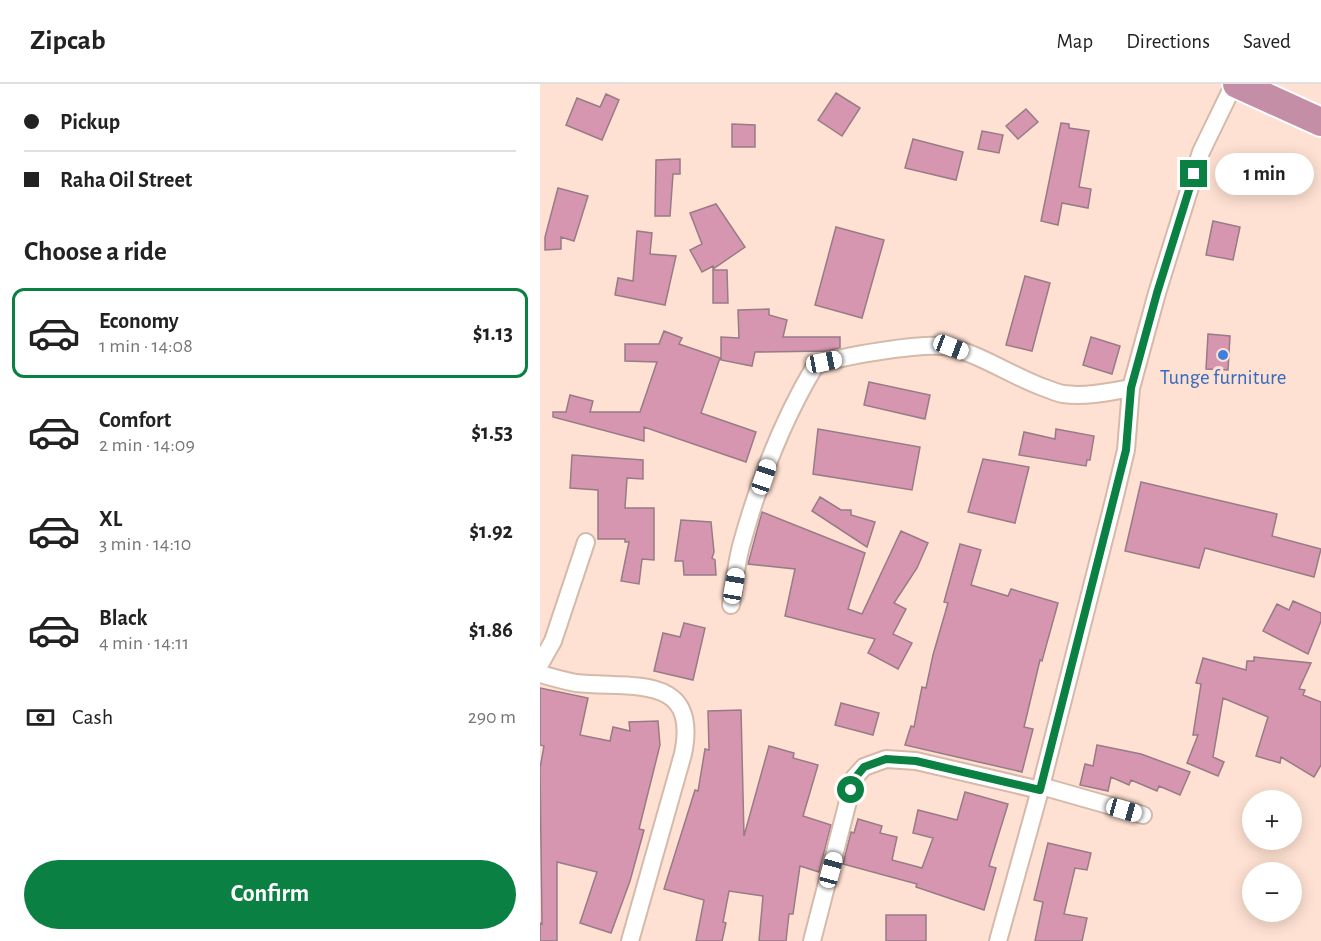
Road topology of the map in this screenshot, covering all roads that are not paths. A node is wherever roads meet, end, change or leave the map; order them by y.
1 (1235, 84) edge
2 (1321, 122) edge
3 (1131, 388) junction
4 (586, 542) dead end
5 (731, 605) dead end
6 (540, 664) edge
7 (540, 674) edge
8 (1041, 788) junction
9 (1143, 815) dead end
10 (630, 941) edge
11 (813, 941) edge
12 (998, 941) edge

1 - 2 highway
1 - 3 street
3 - 5 street
3 - 8 street
4 - 6 street
7 - 10 street
8 - 9 street
8 - 11 street
8 - 12 street

